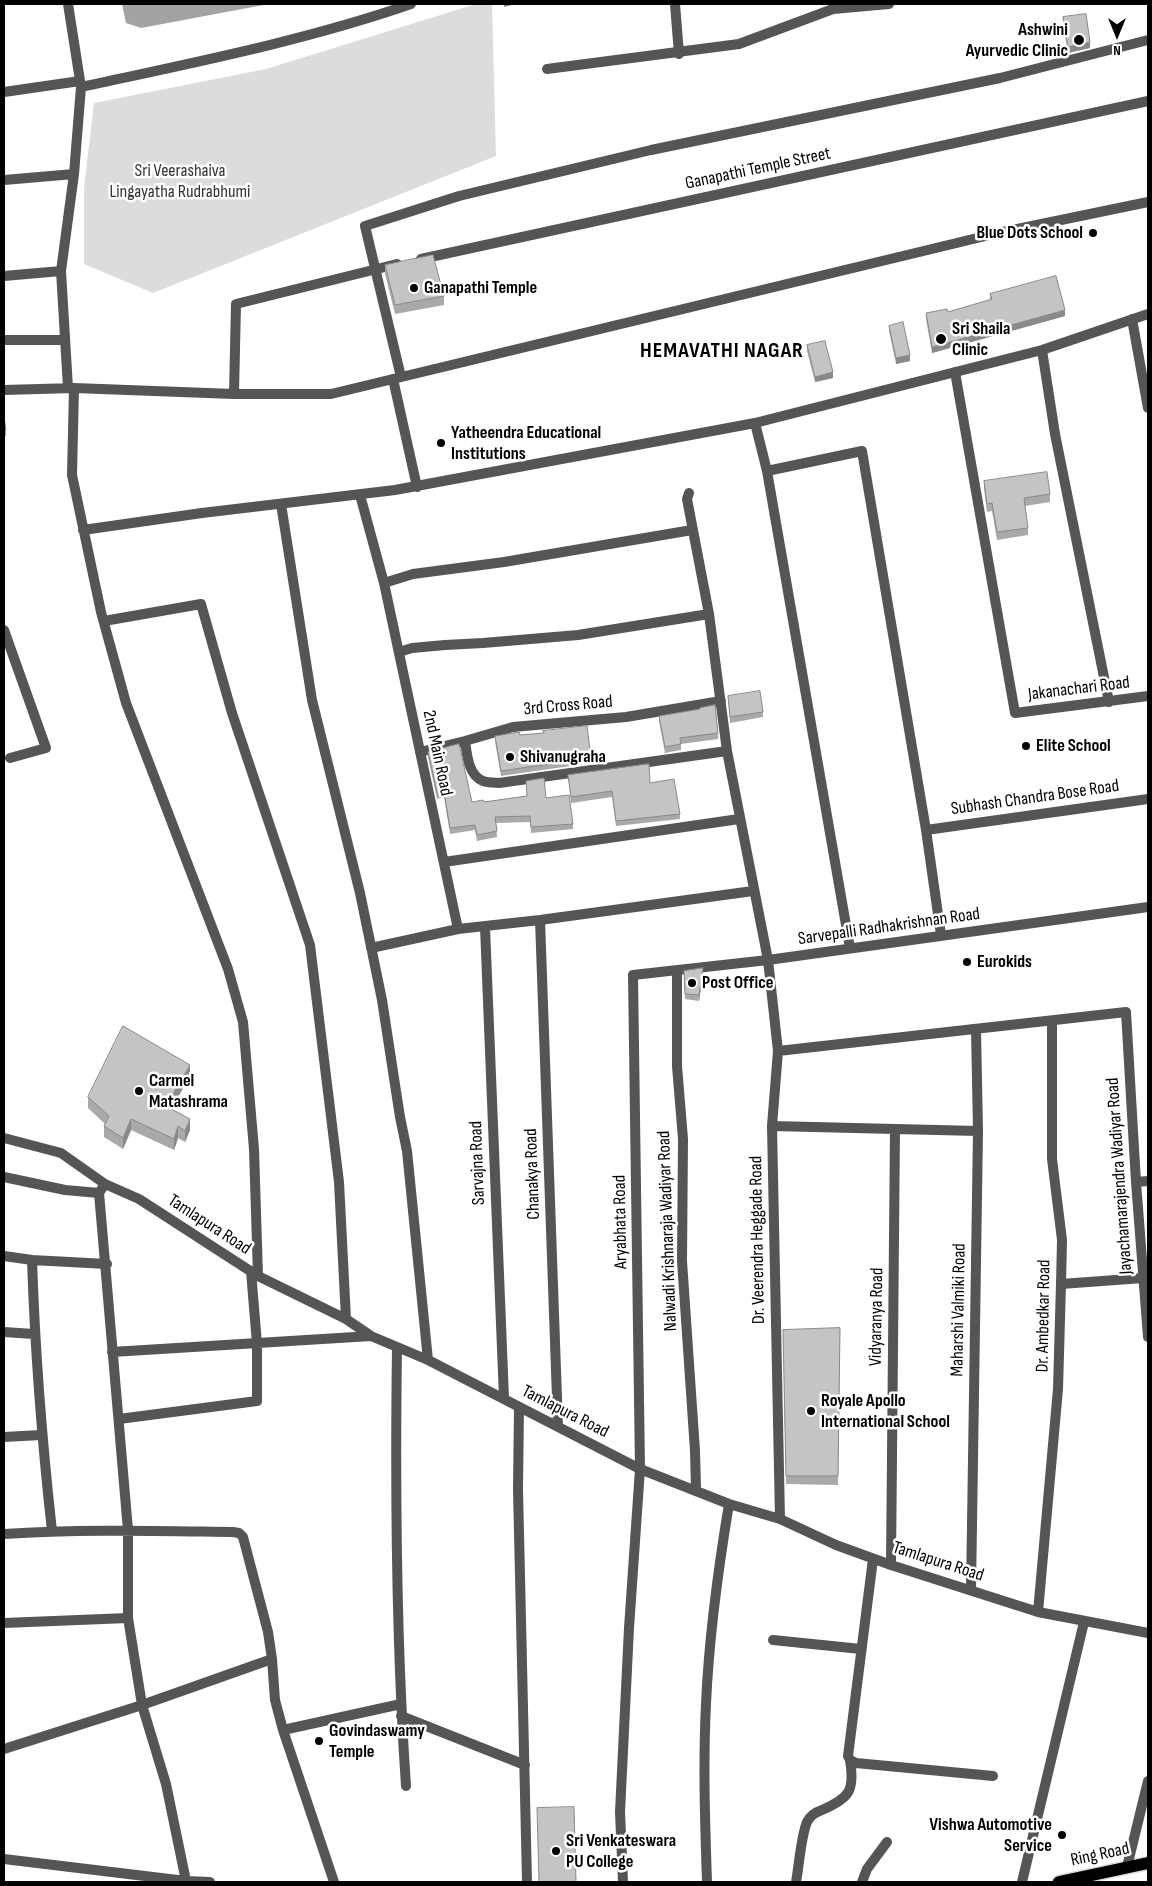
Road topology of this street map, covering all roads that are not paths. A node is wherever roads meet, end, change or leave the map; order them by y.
1 (68, 4) edge
2 (411, 4) edge
3 (675, 4) edge
4 (889, 4) edge
5 (1148, 40) edge
6 (679, 54) junction
7 (547, 69) dead end
8 (80, 84) junction
9 (4, 92) edge
10 (1148, 101) edge
11 (74, 174) junction
12 (4, 180) edge
13 (1148, 202) edge
14 (375, 269) junction
15 (61, 271) junction
16 (4, 276) edge
17 (1148, 314) edge
18 (1132, 319) junction
19 (4, 340) edge
20 (65, 340) junction
21 (1042, 350) junction
22 (955, 372) junction
23 (397, 378) junction
24 (71, 388) junction
25 (4, 390) edge
26 (234, 394) junction
27 (1148, 408) edge
28 (756, 423) junction
29 (767, 471) junction
30 (417, 487) junction
31 (689, 493) dead end
32 (360, 495) junction
33 (281, 504) junction
34 (83, 530) junction
35 (692, 530) junction
36 (384, 583) junction
37 (709, 614) junction
38 (104, 621) junction
39 (4, 630) edge
40 (399, 652) junction
41 (1148, 696) edge
42 (721, 701) junction
43 (1109, 702) junction
44 (465, 741) junction
45 (726, 751) junction
46 (420, 752) junction
47 (10, 758) dead end
48 (1148, 798) edge
49 (739, 819) junction
50 (926, 830) junction
51 (444, 862) junction
52 (753, 891) junction
53 (1148, 906) edge
54 (540, 920) junction
55 (485, 927) junction
56 (458, 929) junction
57 (941, 936) junction
58 (372, 948) junction
59 (850, 948) junction
60 (768, 960) junction
61 (677, 971) junction
62 (633, 975) joint
63 (1052, 1021) junction
64 (976, 1030) junction
65 (778, 1051) junction
66 (772, 1126) junction
67 (895, 1129) junction
68 (978, 1131) junction
69 (4, 1138) edge
70 (4, 1178) edge
71 (1148, 1181) edge
72 (1136, 1182) junction
73 (105, 1184) junction
74 (100, 1193) junction
75 (4, 1256) edge
76 (32, 1260) junction
77 (106, 1264) junction
78 (255, 1273) junction
79 (1143, 1278) junction
80 (1061, 1284) junction
81 (346, 1319) junction
82 (1148, 1321) edge
83 (4, 1332) edge
84 (34, 1334) junction
85 (371, 1336) junction
86 (1148, 1337) edge
87 (257, 1344) junction
88 (397, 1347) junction
89 (112, 1352) junction
90 (428, 1360) junction
91 (504, 1398) junction
92 (519, 1408) junction
93 (119, 1419) junction
94 (558, 1426) junction
95 (41, 1435) junction
96 (4, 1437) edge
97 (640, 1469) junction
98 (696, 1489) junction
99 (729, 1504) junction
100 (780, 1519) junction
101 (128, 1530) junction
102 (52, 1531) junction
103 (4, 1534) edge
104 (873, 1559) junction
105 (891, 1565) junction
106 (971, 1590) junction
107 (1038, 1612) junction
108 (128, 1618) junction
109 (1084, 1622) junction
110 (4, 1623) edge
111 (1148, 1634) edge
112 (774, 1640) dead end
113 (861, 1649) junction
114 (272, 1659) junction
115 (401, 1704) junction
116 (142, 1705) junction
117 (401, 1716) junction
118 (283, 1730) junction
119 (4, 1748) edge
120 (850, 1760) junction
121 (525, 1765) junction
122 (993, 1776) dead end
123 (1148, 1781) edge
124 (406, 1786) dead end
125 (887, 1842) dead end
126 (4, 1859) edge
127 (1148, 1863) edge
128 (1127, 1867) junction
129 (186, 1881) edge
130 (210, 1882) edge
131 (334, 1882) edge
132 (527, 1882) edge
133 (623, 1882) edge
134 (707, 1882) edge
135 (796, 1882) edge
136 (862, 1882) edge
137 (1022, 1882) edge
138 (1060, 1882) edge

1 - 8 street
2 - 8 street
3 - 6 street
4 - 6 street
5 - 14 street
6 - 7 street
8 - 9 street
8 - 11 street
10 - 14 street, Ganapathi Temple Street
11 - 12 street
11 - 15 street
13 - 23 street
14 - 23 street
14 - 26 street, Ganapathi Temple Street
15 - 16 street
15 - 20 street
17 - 18 street
18 - 21 street
18 - 27 street
19 - 20 street
20 - 24 street
21 - 22 street
21 - 43 street
22 - 28 street
22 - 43 street, Jakanachari Road
23 - 26 street
23 - 30 street
24 - 25 street
24 - 26 street
24 - 34 street
28 - 29 street
28 - 30 street
29 - 50 street
29 - 59 street
30 - 32 street
31 - 35 street, Dr. Veerendra Heggade Road
32 - 33 street
32 - 36 street, 2nd Main Road
33 - 34 street
33 - 58 street
34 - 38 street
35 - 36 street
35 - 37 street, Dr. Veerendra Heggade Road
36 - 40 street, 2nd Main Road
37 - 40 street
37 - 42 street, Dr. Veerendra Heggade Road
38 - 78 street
38 - 81 street
39 - 47 street
40 - 46 street, 2nd Main Road
41 - 43 street, Jakanachari Road
42 - 44 street, 3rd Cross Road
42 - 45 street, Dr. Veerendra Heggade Road
44 - 45 street
44 - 46 street, 3rd Cross Road
45 - 49 street, Dr. Veerendra Heggade Road
46 - 51 street, 2nd Main Road
48 - 50 street, Subhash Chandra Bose Road
49 - 51 street
49 - 52 street, Dr. Veerendra Heggade Road
50 - 57 street
51 - 56 street, 2nd Main Road
52 - 54 street
52 - 60 street, Dr. Veerendra Heggade Road
53 - 57 street, Sarvepalli Radhakrishnan Road
54 - 55 street
54 - 94 street, Chanakya Road
55 - 56 street
55 - 91 street, Sarvajna Road
56 - 58 street
57 - 59 street, Sarvepalli Radhakrishnan Road
58 - 90 street
59 - 60 street, Sarvepalli Radhakrishnan Road
60 - 61 street, Sarvepalli Radhakrishnan Road
60 - 65 street, Dr. Veerendra Heggade Road
61 - 62 street, Sarvepalli Radhakrishnan Road
61 - 98 street, Nalwadi Krishnaraja Wadiyar Road
62 - 97 street, Aryabhata Road
63 - 64 street
63 - 72 street, Jayachamarajendra Wadiyar Road
63 - 80 street, Dr. Ambedkar Road
64 - 65 street
64 - 68 street, Maharshi Valmiki Road
65 - 66 street, Dr. Veerendra Heggade Road
66 - 67 street
66 - 100 street, Dr. Veerendra Heggade Road
67 - 68 street
67 - 105 street, Vidyaranya Road
68 - 106 street, Maharshi Valmiki Road
69 - 73 street, Tamlapura Road
70 - 74 street
71 - 72 street
72 - 79 street, Jayachamarajendra Wadiyar Road
73 - 74 street
73 - 78 street, Tamlapura Road
74 - 77 street
75 - 76 street
76 - 77 street
76 - 84 street
77 - 89 street
78 - 81 street, Tamlapura Road
78 - 87 street
79 - 80 street
79 - 82 street, Jayachamarajendra Wadiyar Road
80 - 107 street, Dr. Ambedkar Road
81 - 85 street, Tamlapura Road
82 - 86 street, Jayachamarajendra Wadiyar Road
83 - 84 street
84 - 95 street
85 - 87 street
85 - 88 street, Tamlapura Road
87 - 89 street
87 - 93 street
88 - 90 street, Tamlapura Road
88 - 115 street
89 - 93 street
90 - 91 street, Tamlapura Road
91 - 92 street, Tamlapura Road
92 - 94 street, Tamlapura Road
92 - 121 street
93 - 101 street
94 - 97 street, Tamlapura Road
95 - 96 street
95 - 102 street
97 - 98 street, Tamlapura Road
97 - 133 street, Aryabhata Road
98 - 99 street, Tamlapura Road
99 - 100 street, Tamlapura Road
99 - 134 street
100 - 104 street, Tamlapura Road
101 - 102 street
101 - 108 street
101 - 114 street
102 - 103 street
104 - 105 street, Tamlapura Road
104 - 113 street
105 - 106 street, Tamlapura Road
106 - 107 street, Tamlapura Road
107 - 109 street, Tamlapura Road
108 - 110 street
108 - 116 street
109 - 111 street, Tamlapura Road
109 - 137 street
112 - 113 street
113 - 120 street
114 - 116 street
114 - 118 street
115 - 117 street
115 - 118 street
116 - 119 street
116 - 129 street
117 - 121 street
117 - 124 street
118 - 131 street
120 - 122 street
120 - 135 street
121 - 132 street
123 - 128 street
125 - 136 street
126 - 129 street
127 - 128 main road, Ring Road
128 - 138 main road, Ring Road
129 - 130 street

